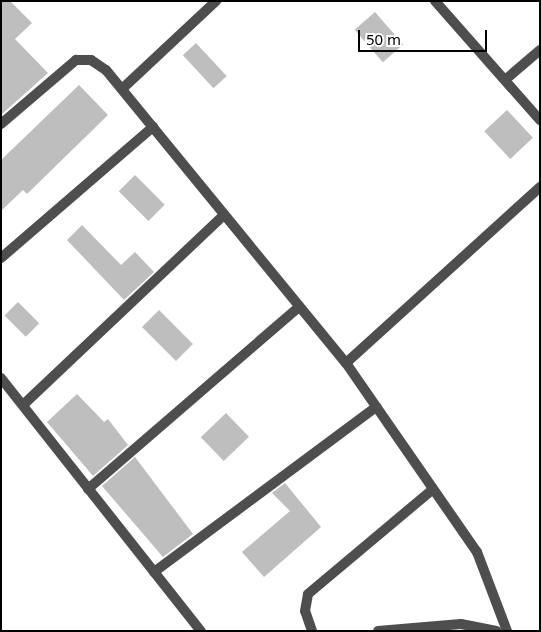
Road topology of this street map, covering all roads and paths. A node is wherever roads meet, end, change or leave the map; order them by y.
1 (216, 1) edge
2 (440, 3) edge
3 (540, 50) edge
4 (505, 80) junction
5 (122, 90) junction
6 (540, 120) edge
7 (1, 124) edge
8 (153, 128) junction
9 (540, 187) edge
10 (224, 215) junction
11 (1, 258) edge
12 (299, 306) junction
13 (346, 363) junction
14 (1, 378) edge
15 (23, 405) junction
16 (376, 407) junction
17 (88, 489) junction
18 (433, 489) junction
19 (154, 572) junction
20 (201, 631) edge
21 (312, 631) edge
22 (378, 631) edge
23 (496, 631) edge
24 (507, 631) edge

1 - 5 street
2 - 4 street
3 - 4 street
4 - 6 street
5 - 7 street
5 - 8 street
8 - 10 street
8 - 11 street
9 - 13 street
10 - 12 street
10 - 15 street
12 - 13 street
12 - 17 street
13 - 16 street
14 - 15 street
15 - 17 street
16 - 18 street
16 - 19 street
17 - 19 street
18 - 21 street
18 - 24 street
19 - 20 street
22 - 23 street

